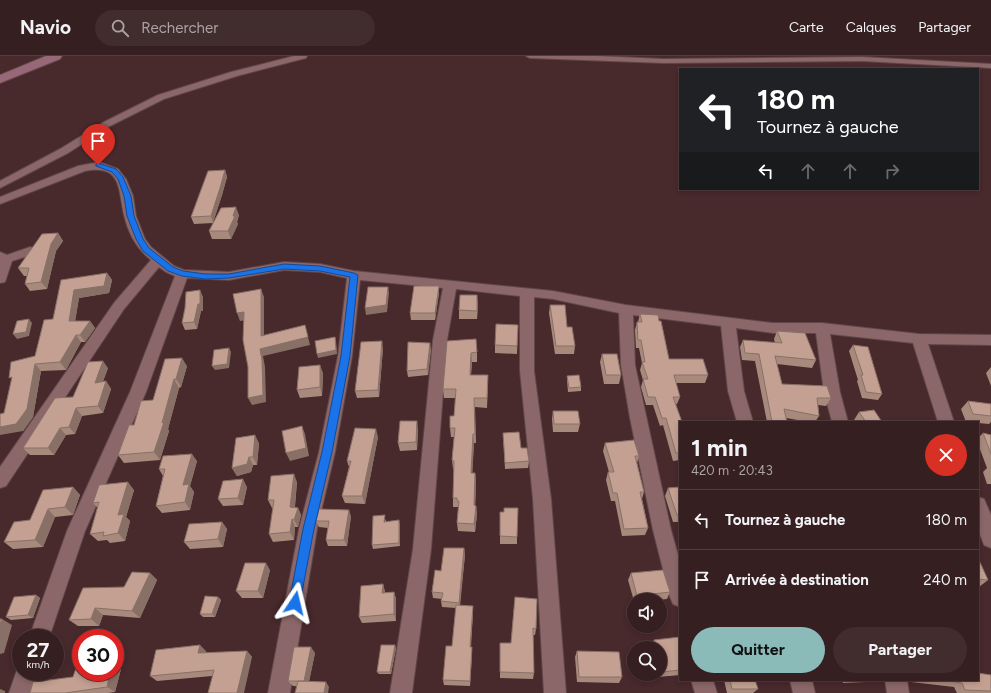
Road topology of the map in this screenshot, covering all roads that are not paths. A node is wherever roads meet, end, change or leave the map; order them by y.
1 (56, 56) edge
2 (303, 56) edge
3 (530, 56) edge
4 (991, 66) edge
5 (0, 79) edge
6 (0, 185) edge
7 (0, 201) edge
8 (30, 251) edge
9 (3, 258) edge
10 (158, 260) junction
11 (182, 274) junction
12 (354, 275) junction
13 (0, 279) edge
14 (450, 284) junction
15 (527, 294) junction
16 (626, 310) junction
17 (728, 323) junction
18 (822, 328) junction
19 (919, 339) junction
20 (991, 340) edge
21 (745, 421) edge
22 (840, 421) edge
23 (946, 421) edge
24 (0, 481) edge
25 (979, 508) edge
26 (991, 539) edge
27 (679, 593) edge
28 (42, 629) edge
29 (25, 681) edge
30 (702, 681) edge
31 (801, 681) edge
32 (896, 681) edge
33 (20, 693) edge
34 (279, 693) edge
35 (401, 693) edge
36 (556, 693) edge
37 (706, 693) edge
38 (804, 693) edge
39 (898, 693) edge

1 - 5 main road
2 - 6 street
3 - 4 street
7 - 10 street
8 - 9 street
9 - 13 street
10 - 11 street
10 - 24 street
11 - 12 street
11 - 28 street
12 - 14 street
12 - 34 street
14 - 15 street
14 - 35 street
15 - 16 street
15 - 36 street
16 - 17 street
16 - 27 street
17 - 18 street
17 - 21 street
18 - 19 street
18 - 22 street
19 - 20 street
19 - 23 street
25 - 26 street
29 - 33 street
30 - 37 street
31 - 38 street
32 - 39 street

